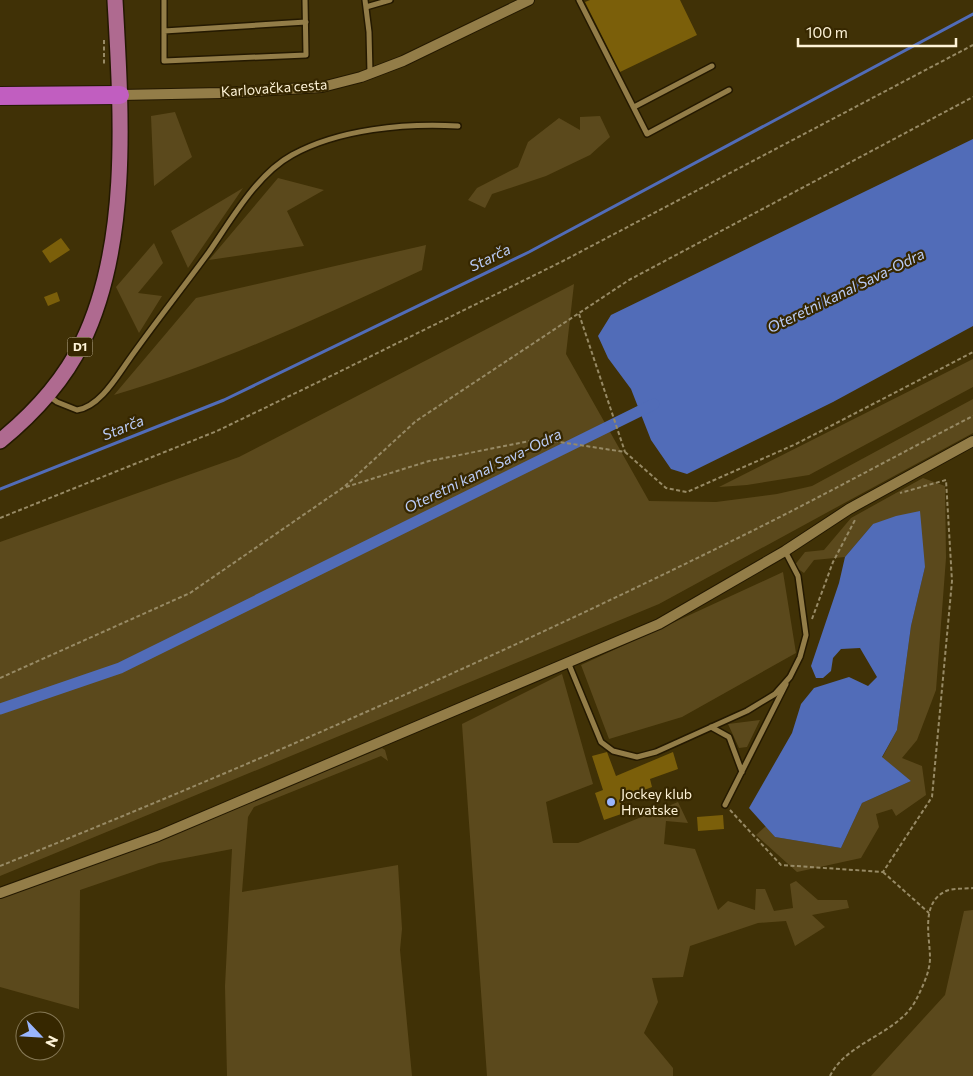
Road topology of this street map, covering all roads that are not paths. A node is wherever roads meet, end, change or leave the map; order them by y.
1 (115, 0) edge
2 (164, 0) edge
3 (306, 0) edge
4 (365, 0) edge
5 (390, 0) edge
6 (529, 0) edge
7 (579, 0) edge
8 (366, 7) junction
9 (306, 22) junction
10 (164, 31) junction
11 (712, 66) dead end
12 (370, 74) junction
13 (728, 90) dead end
14 (120, 95) junction
15 (0, 96) edge
16 (634, 106) junction
17 (458, 126) dead end
18 (48, 395) junction
19 (0, 441) edge
20 (973, 441) edge
21 (785, 551) junction
22 (568, 662) junction
23 (790, 677) junction
24 (711, 727) junction
25 (742, 772) junction
26 (725, 805) road end
27 (0, 893) edge

1 - 14 main road, D1
2 - 10 lane
3 - 9 lane
4 - 8 lane
5 - 8 lane
6 - 12 street, Karlovačka cesta
7 - 16 lane
8 - 12 lane
9 - 10 lane
9 - 10 lane
11 - 16 lane
12 - 14 street, Karlovačka cesta
13 - 16 lane
14 - 15 highway
14 - 18 main road, D1
17 - 18 lane
18 - 19 main road, D1
20 - 21 street
21 - 22 street
21 - 23 lane
22 - 24 lane
22 - 27 street
23 - 24 lane
23 - 25 lane
24 - 25 lane
25 - 26 lane

